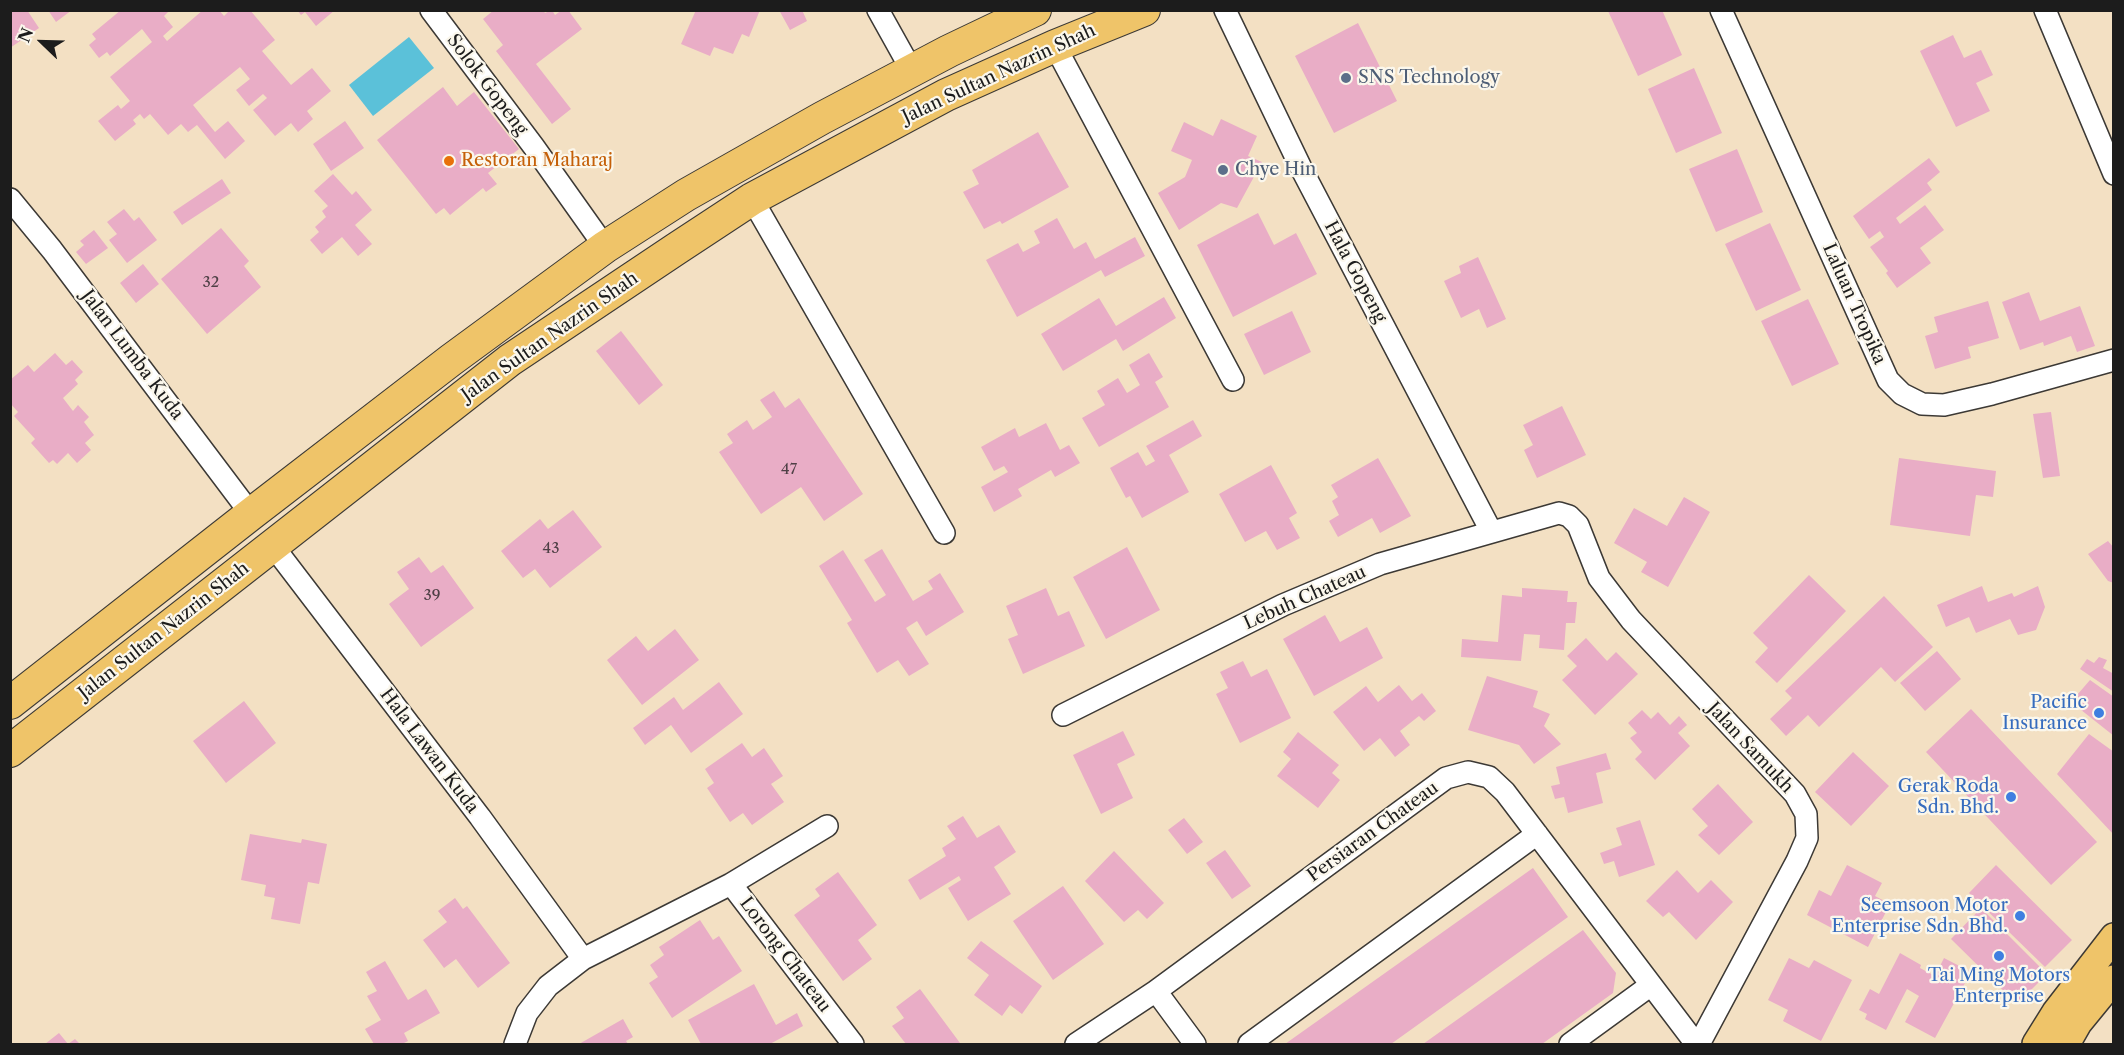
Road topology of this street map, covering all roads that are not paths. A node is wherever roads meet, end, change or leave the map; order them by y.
1 (431, 10) edge
2 (878, 10) edge
3 (1035, 10) edge
4 (1144, 10) edge
5 (1225, 10) edge
6 (1721, 10) edge
7 (2045, 10) edge
8 (1055, 46) junction
9 (912, 71) junction
10 (2114, 174) edge
11 (10, 199) edge
12 (752, 200) junction
13 (605, 247) junction
14 (2114, 360) edge
15 (1233, 380) dead end
16 (1559, 513) joint
17 (251, 514) junction
18 (1491, 531) junction
19 (944, 533) dead end
20 (273, 546) junction
21 (10, 703) edge
22 (1063, 715) dead end
23 (10, 751) edge
24 (827, 826) dead end
25 (1537, 834) junction
26 (731, 884) junction
27 (2114, 937) edge
28 (583, 959) junction
29 (2114, 979) edge
30 (1651, 985) junction
31 (1156, 992) junction
32 (515, 1044) edge
33 (852, 1044) edge
34 (1076, 1044) edge
35 (1195, 1044) edge
36 (1249, 1044) edge
37 (1570, 1044) edge
38 (1697, 1044) edge
39 (2036, 1044) edge
40 (2066, 1044) edge

1 - 13 street, Solok Gopeng
2 - 9 street
3 - 9 highway, Jalan Sultan Nazrin Shah
4 - 8 highway, Jalan Sultan Nazrin Shah
5 - 18 street, Hala Gopeng
6 - 14 street, Laluan Tropika
7 - 10 street
8 - 12 highway, Jalan Sultan Nazrin Shah
8 - 15 street
9 - 13 highway, Jalan Sultan Nazrin Shah
11 - 17 street, Jalan Lumba Kuda
12 - 19 street
12 - 20 highway, Jalan Sultan Nazrin Shah
13 - 17 highway, Jalan Sultan Nazrin Shah
16 - 18 street, Lebuh Chateau
16 - 38 street, Jalan Samukh
17 - 21 highway, Jalan Sultan Nazrin Shah
18 - 22 street, Lebuh Chateau
20 - 23 highway, Jalan Sultan Nazrin Shah
20 - 28 street, Hala Lawan Kuda
24 - 26 street
25 - 30 street, Persiaran Chateau
25 - 31 street, Persiaran Chateau
25 - 36 street
26 - 28 street, Lorong Chateau
26 - 33 street, Lorong Chateau
27 - 39 main road
28 - 32 street
29 - 40 main road
30 - 37 street
30 - 38 street, Persiaran Chateau
31 - 34 street, Persiaran Chateau
31 - 35 street

